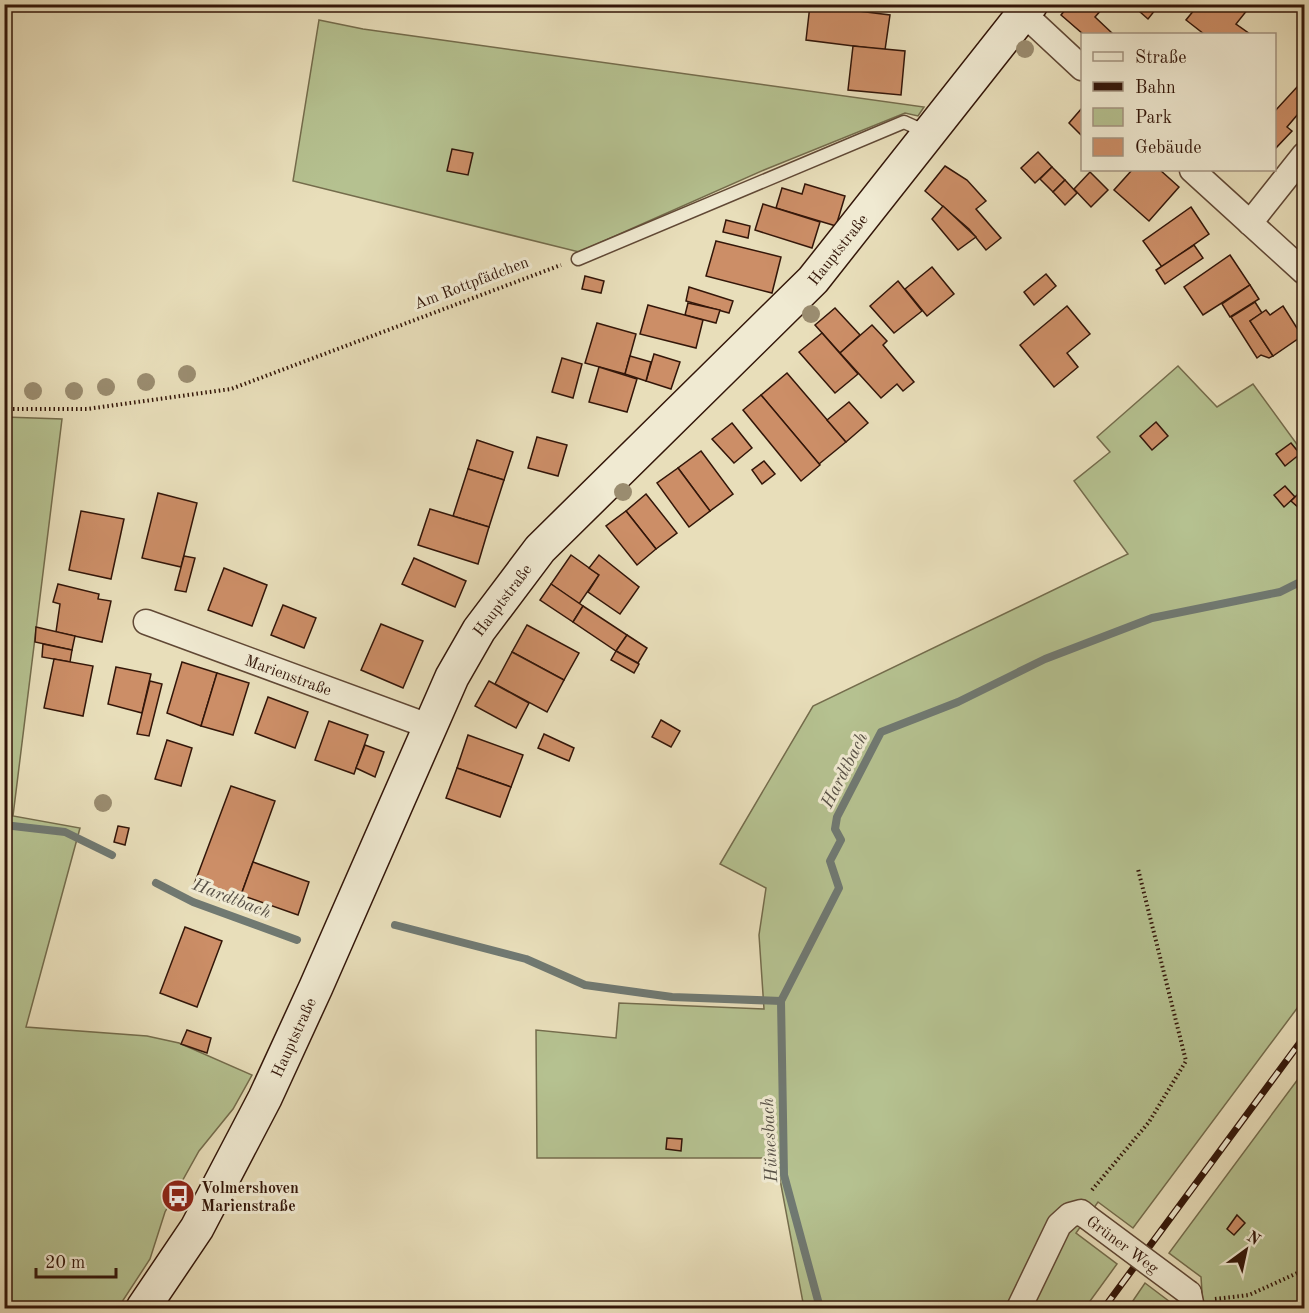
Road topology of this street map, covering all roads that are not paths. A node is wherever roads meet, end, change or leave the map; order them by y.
1 (1028, 9) edge
2 (1081, 66) edge
3 (930, 134) junction
4 (1305, 155) edge
5 (1193, 171) edge
6 (1250, 223) junction
7 (578, 259) road end
8 (1305, 272) edge
9 (146, 622) dead end
10 (431, 726) junction
11 (1191, 1301) edge
12 (142, 1308) edge
13 (1019, 1308) edge

1 - 2 street
1 - 3 main road, Hauptstraße
3 - 7 lane
3 - 10 main road, Hauptstraße
4 - 6 street
5 - 6 street
6 - 8 street
9 - 10 street, Marienstraße
10 - 12 main road, Hauptstraße
11 - 13 street, Grüner Weg, bridge

